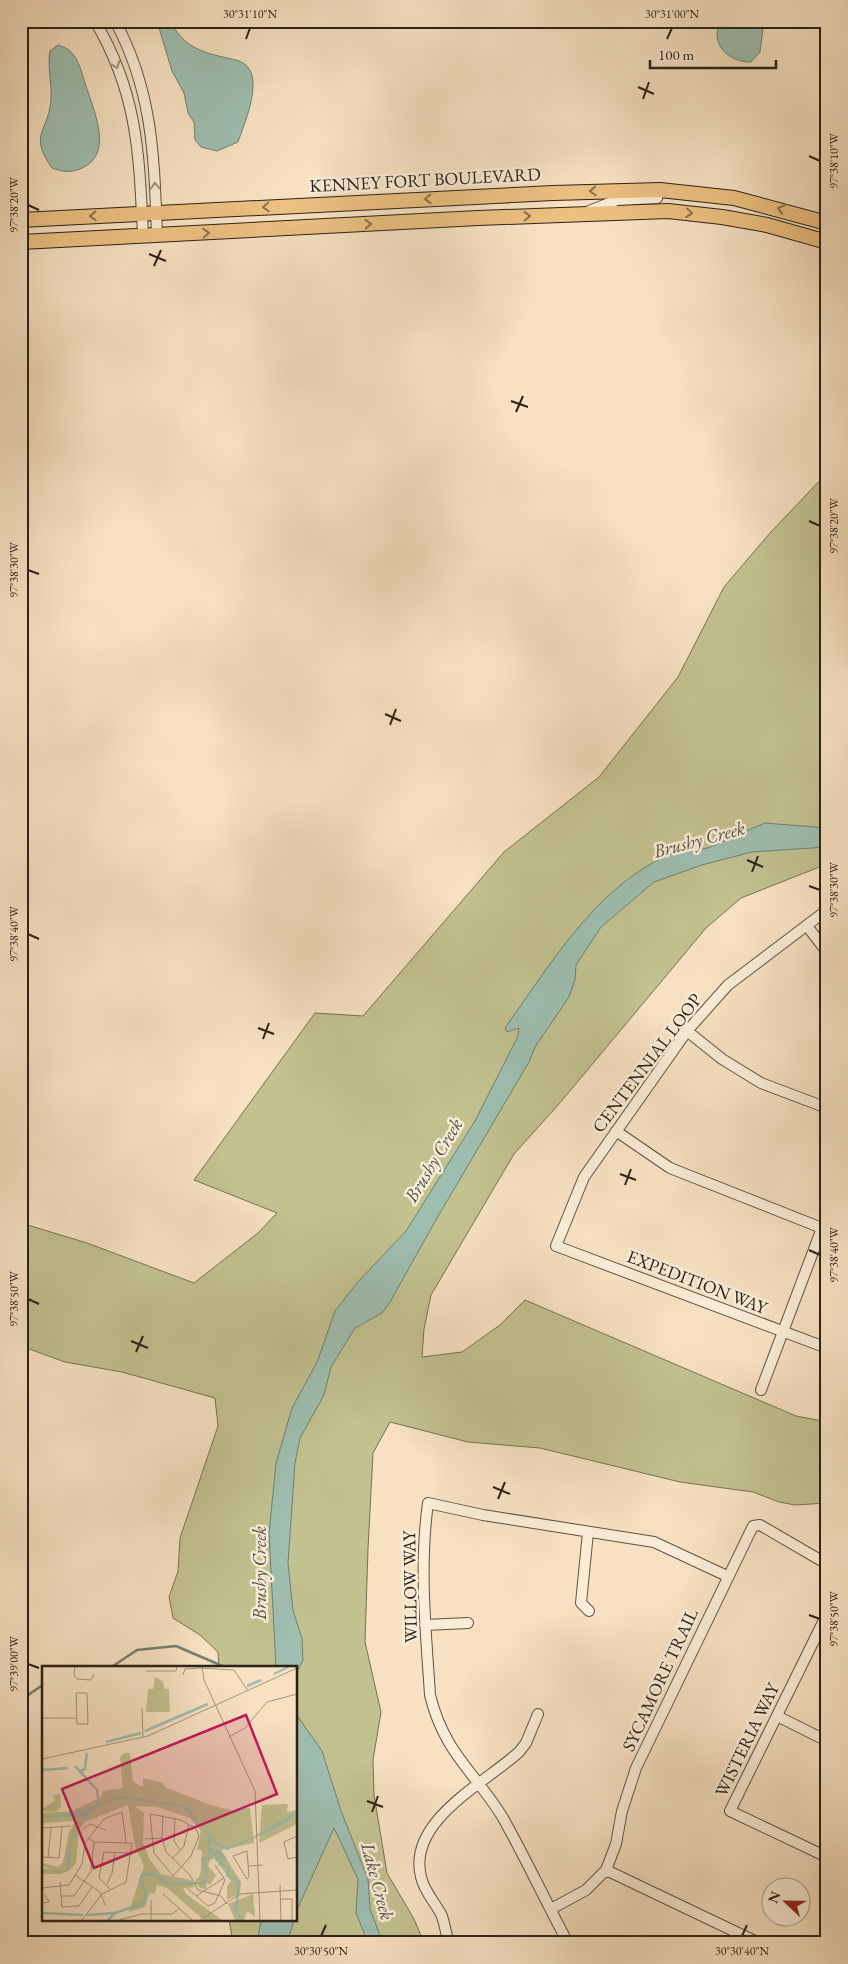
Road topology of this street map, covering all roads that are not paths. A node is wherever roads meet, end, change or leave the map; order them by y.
1 (95, 21) edge
2 (114, 21) edge
3 (660, 190) junction
4 (156, 212) junction
5 (142, 213) junction
6 (584, 214) junction
7 (21, 220) edge
8 (827, 223) edge
9 (150, 235) junction
10 (21, 242) edge
11 (827, 242) edge
12 (827, 910) edge
13 (807, 926) junction
14 (827, 952) edge
15 (687, 1031) junction
16 (827, 1108) edge
17 (616, 1131) junction
18 (824, 1229) edge
19 (556, 1246) joint
20 (783, 1332) junction
21 (827, 1348) edge
22 (761, 1390) dead end
23 (588, 1532) junction
24 (827, 1564) edge
25 (727, 1576) junction
26 (589, 1611) dead end
27 (827, 1614) edge
28 (468, 1623) dead end
29 (425, 1626) junction
30 (538, 1714) dead end
31 (777, 1716) junction
32 (827, 1741) edge
33 (478, 1786) junction
34 (827, 1857) edge
35 (606, 1870) junction
36 (551, 1908) junction
37 (447, 1936) dead end
38 (568, 1943) edge
39 (759, 1943) edge

1 -> 5 street
4 -> 2 street
3 -> 4 main road, KENNEY FORT BOULEVARD
3 - 6 street
8 -> 3 main road, KENNEY FORT BOULEVARD
4 - 5 main road, KENNEY FORT BOULEVARD
4 - 9 street
5 -> 7 main road, KENNEY FORT BOULEVARD
5 - 9 street
9 -> 6 main road
6 -> 11 main road
9 - 10 main road
12 - 13 street, CENTENNIAL LOOP
13 - 14 street
13 - 15 street, CENTENNIAL LOOP
15 - 16 street
15 - 17 street, CENTENNIAL LOOP
17 - 18 street
17 - 19 street, CENTENNIAL LOOP
18 - 20 street
19 - 20 street, EXPEDITION WAY
20 - 21 street, EXPEDITION WAY
20 - 22 street
23 - 25 street, WILLOW WAY
23 - 26 street
23 - 29 street, WILLOW WAY
24 - 25 street, SYCAMORE TRAIL
25 - 35 street, SYCAMORE TRAIL
27 - 31 street, WISTERIA WAY
28 - 29 street
29 - 33 street, WILLOW WAY
30 - 33 street
31 - 32 street
31 - 34 street, WISTERIA WAY
33 - 36 street, WILLOW WAY
33 - 37 street
35 - 36 street, SYCAMORE TRAIL
35 - 39 street
36 - 38 street, WILLOW WAY

